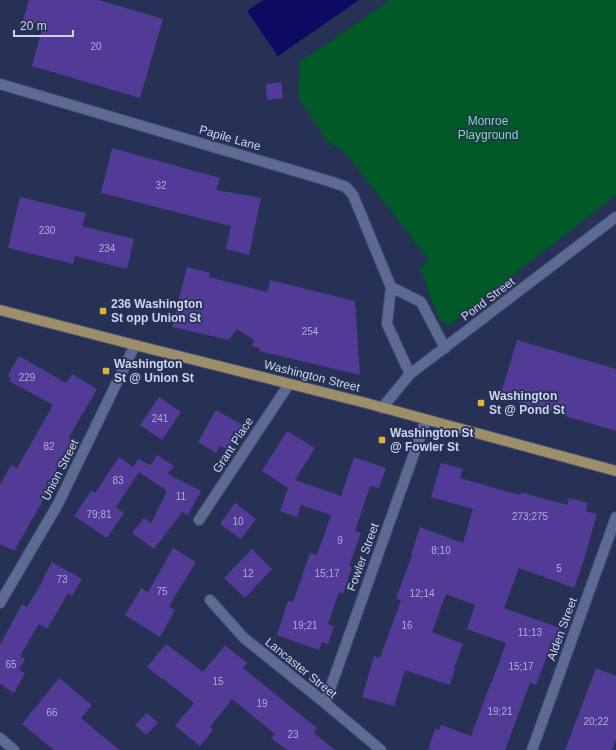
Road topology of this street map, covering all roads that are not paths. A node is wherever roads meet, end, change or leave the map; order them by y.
1 (0, 84) edge
2 (616, 217) edge
3 (391, 287) junction
4 (0, 310) edge
5 (135, 345) junction
6 (445, 348) junction
7 (410, 374) junction
8 (289, 384) junction
9 (382, 408) junction
10 (426, 420) junction
11 (616, 471) edge
12 (616, 517) edge
13 (199, 520) dead end
14 (210, 600) dead end
15 (0, 603) edge
16 (325, 703) junction
17 (0, 738) edge
18 (14, 750) edge
19 (381, 750) edge
20 (532, 750) edge

1 - 3 street, Papile Lane
2 - 6 street, Pond Street
3 - 6 street
3 - 7 street, Papile Lane
4 - 5 main road, Washington Street
5 - 8 main road, Washington Street
5 - 15 street, Union Street
6 - 7 street, Pond Street
7 - 9 street, Pond Street
8 - 9 main road, Washington Street
8 - 13 street, Grant Place
9 - 10 main road, Washington Street
10 - 11 main road, Washington Street
10 - 16 street, Fowler Street
12 - 20 street, Alden Street
14 - 16 street, Lancaster Street
16 - 19 street, Lancaster Street
17 - 18 street

